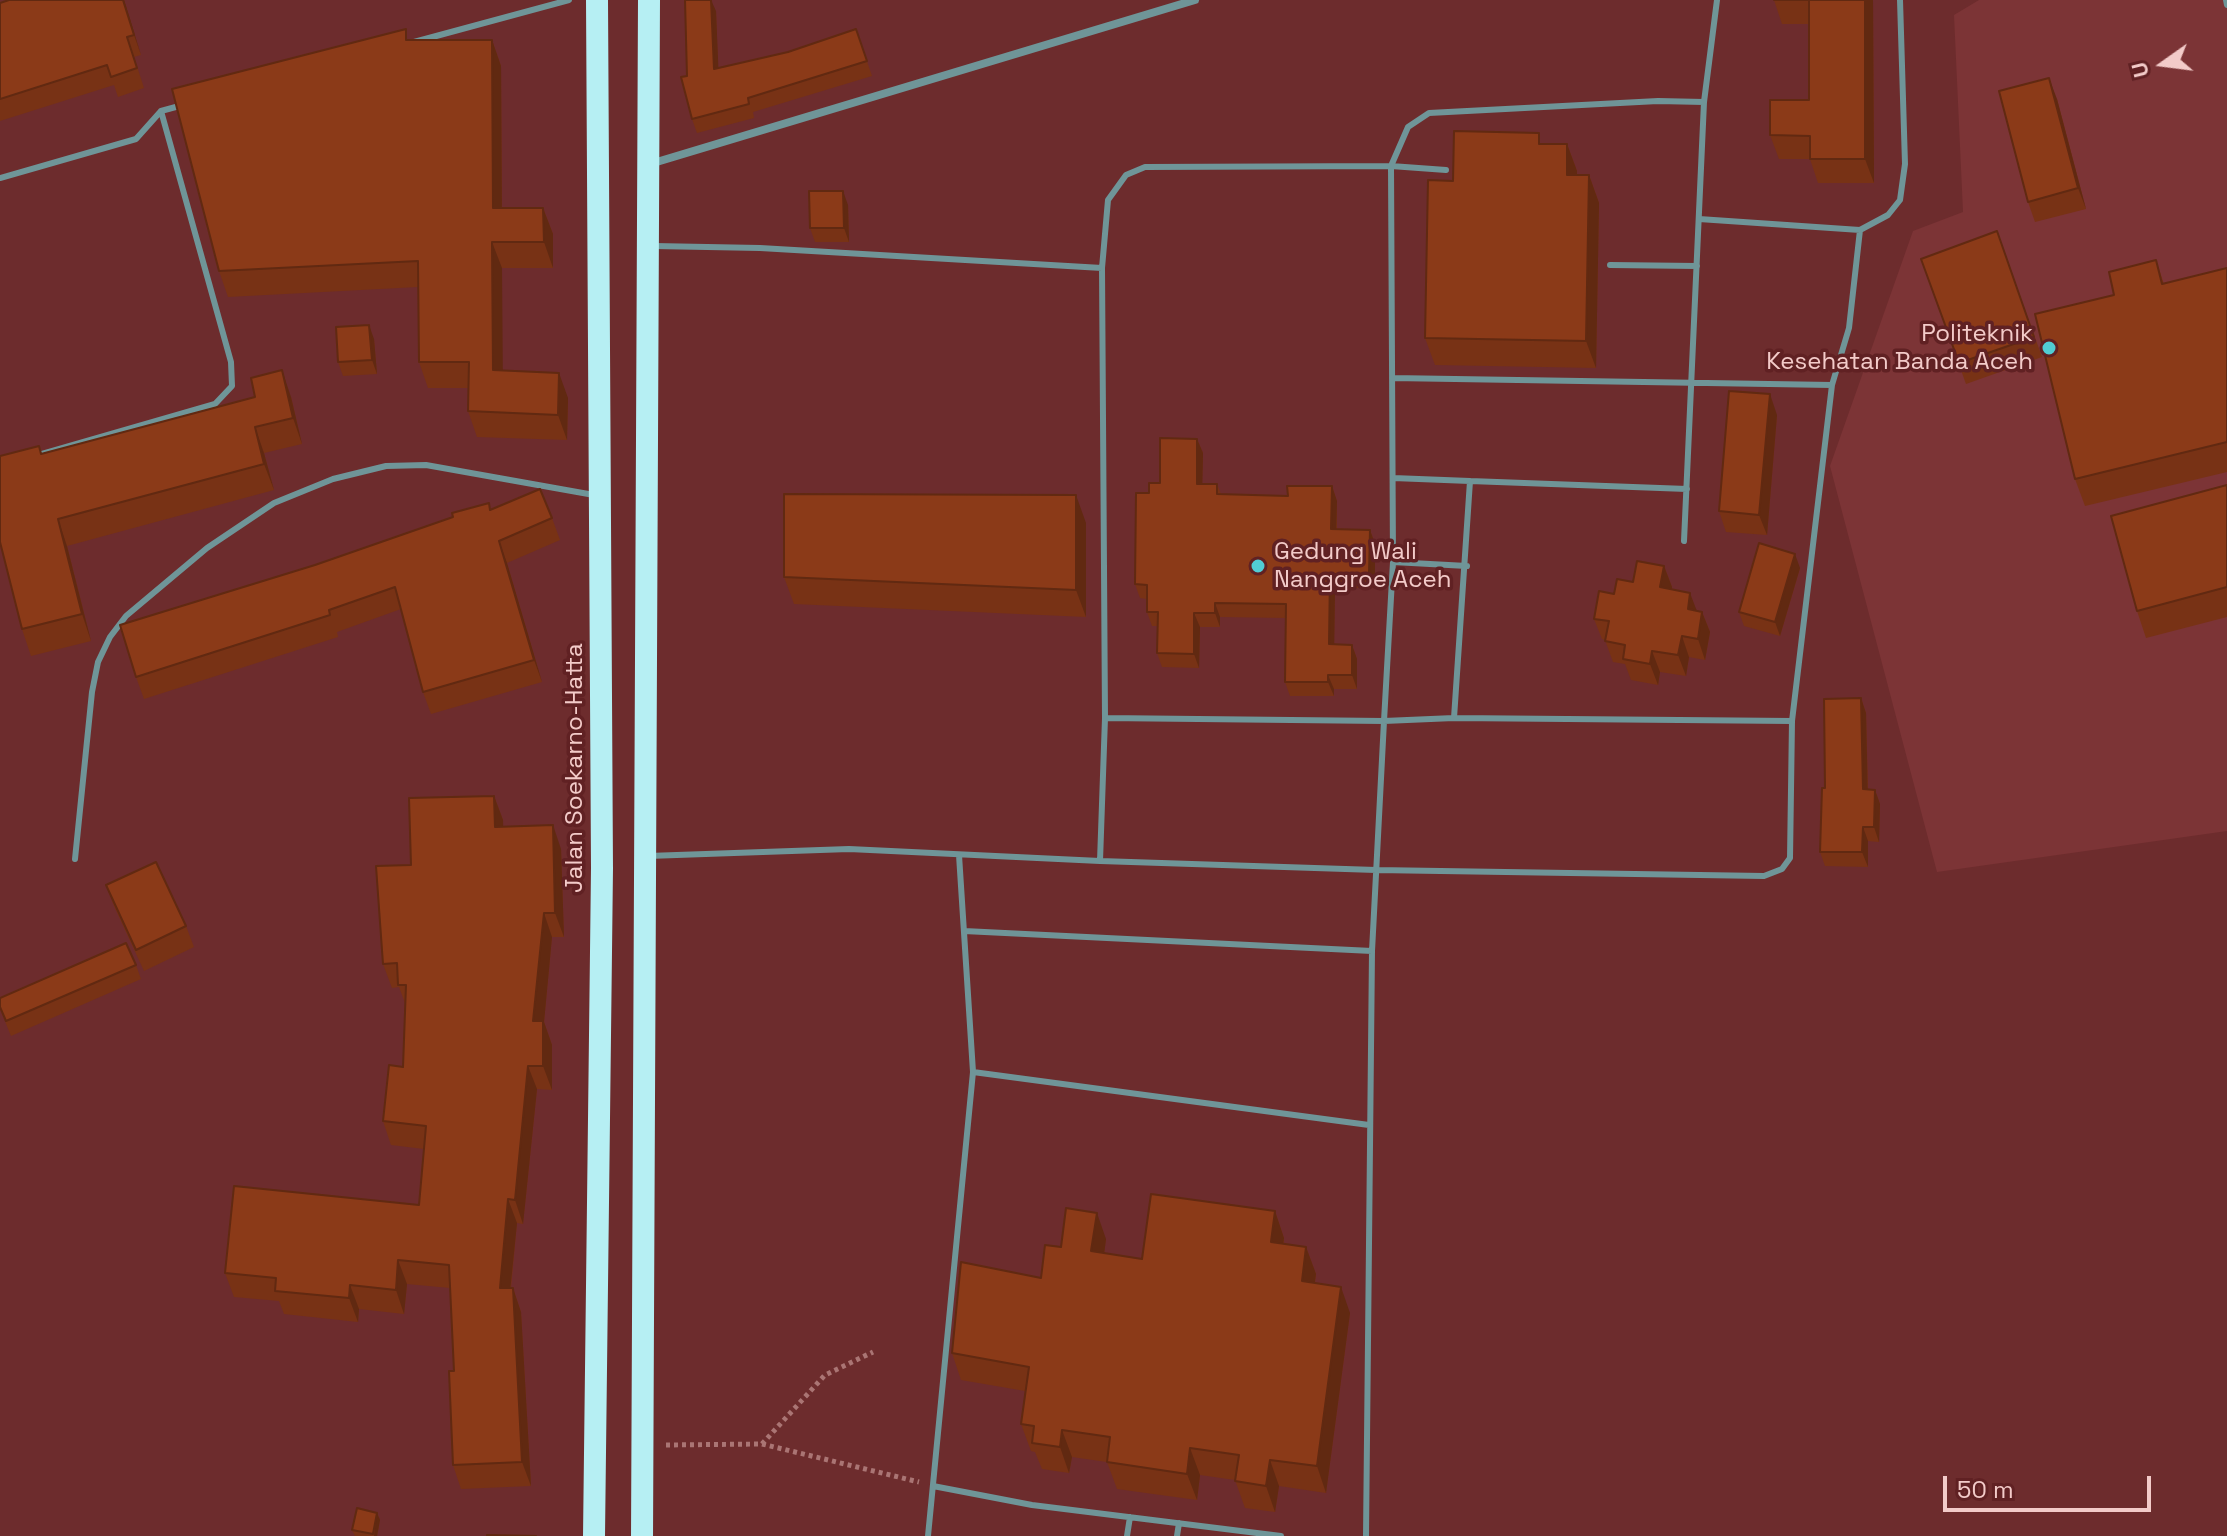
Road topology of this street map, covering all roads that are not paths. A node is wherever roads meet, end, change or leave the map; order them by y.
1 (569, 0) edge
2 (597, 0) edge
3 (649, 0) edge
4 (1195, 0) edge
5 (1717, 0) edge
6 (1900, 0) edge
7 (403, 45) edge
8 (1704, 102) junction
9 (191, 103) edge
10 (161, 111) junction
11 (649, 164) junction
12 (1391, 166) junction
13 (1446, 170) dead end
14 (0, 178) edge
15 (1699, 219) junction
16 (1860, 230) junction
17 (648, 246) junction
18 (1610, 265) dead end
19 (1697, 266) junction
20 (1102, 268) junction
21 (1392, 378) junction
22 (1691, 383) junction
23 (1832, 385) junction
24 (31, 457) edge
25 (1393, 478) junction
26 (1470, 481) junction
27 (1687, 489) junction
28 (600, 496) junction
29 (1684, 541) dead end
30 (1393, 562) junction
31 (1467, 566) junction
32 (1105, 718) junction
33 (1454, 718) junction
34 (1384, 721) junction
35 (1792, 721) junction
36 (959, 855) junction
37 (647, 856) junction
38 (75, 859) dead end
39 (1100, 861) junction
40 (1376, 870) junction
41 (964, 931) junction
42 (1372, 951) junction
43 (973, 1072) junction
44 (1369, 1125) junction
45 (933, 1486) junction
46 (1130, 1517) junction
47 (1179, 1523) junction
48 (594, 1536) edge
49 (642, 1536) edge
50 (928, 1536) edge
51 (1127, 1536) edge
52 (1177, 1536) edge
53 (1281, 1536) edge
54 (1366, 1536) edge

1 - 7 lane
2 - 28 highway, Jalan Soekarno-Hatta
3 - 11 highway
4 - 11 street
5 - 8 lane
6 - 16 lane
8 - 12 lane
8 - 15 lane
9 - 10 lane
10 - 14 lane
10 - 24 lane
11 - 17 highway
12 - 13 lane
12 - 20 lane
12 - 21 lane
15 - 16 lane
15 - 19 lane
16 - 23 lane
17 - 20 lane
17 - 37 highway
18 - 19 lane
19 - 22 lane
20 - 32 lane
21 - 22 lane
21 - 25 lane
22 - 23 lane
22 - 27 lane
23 - 35 lane
25 - 26 lane
25 - 30 lane
26 - 27 lane
26 - 31 lane
27 - 29 lane
28 - 38 lane
28 - 48 highway, Jalan Soekarno-Hatta
30 - 31 lane
30 - 34 lane
31 - 33 lane
32 - 34 lane
32 - 39 lane
33 - 34 lane
33 - 35 lane
34 - 40 lane
35 - 40 lane
36 - 37 lane
36 - 39 lane
36 - 41 lane
37 - 49 highway
39 - 40 lane
40 - 42 lane
41 - 42 lane
41 - 43 lane
42 - 44 lane
43 - 44 lane
43 - 45 lane
44 - 54 lane
45 - 46 lane
45 - 50 lane
46 - 47 lane
46 - 51 lane
47 - 52 lane
47 - 53 lane

